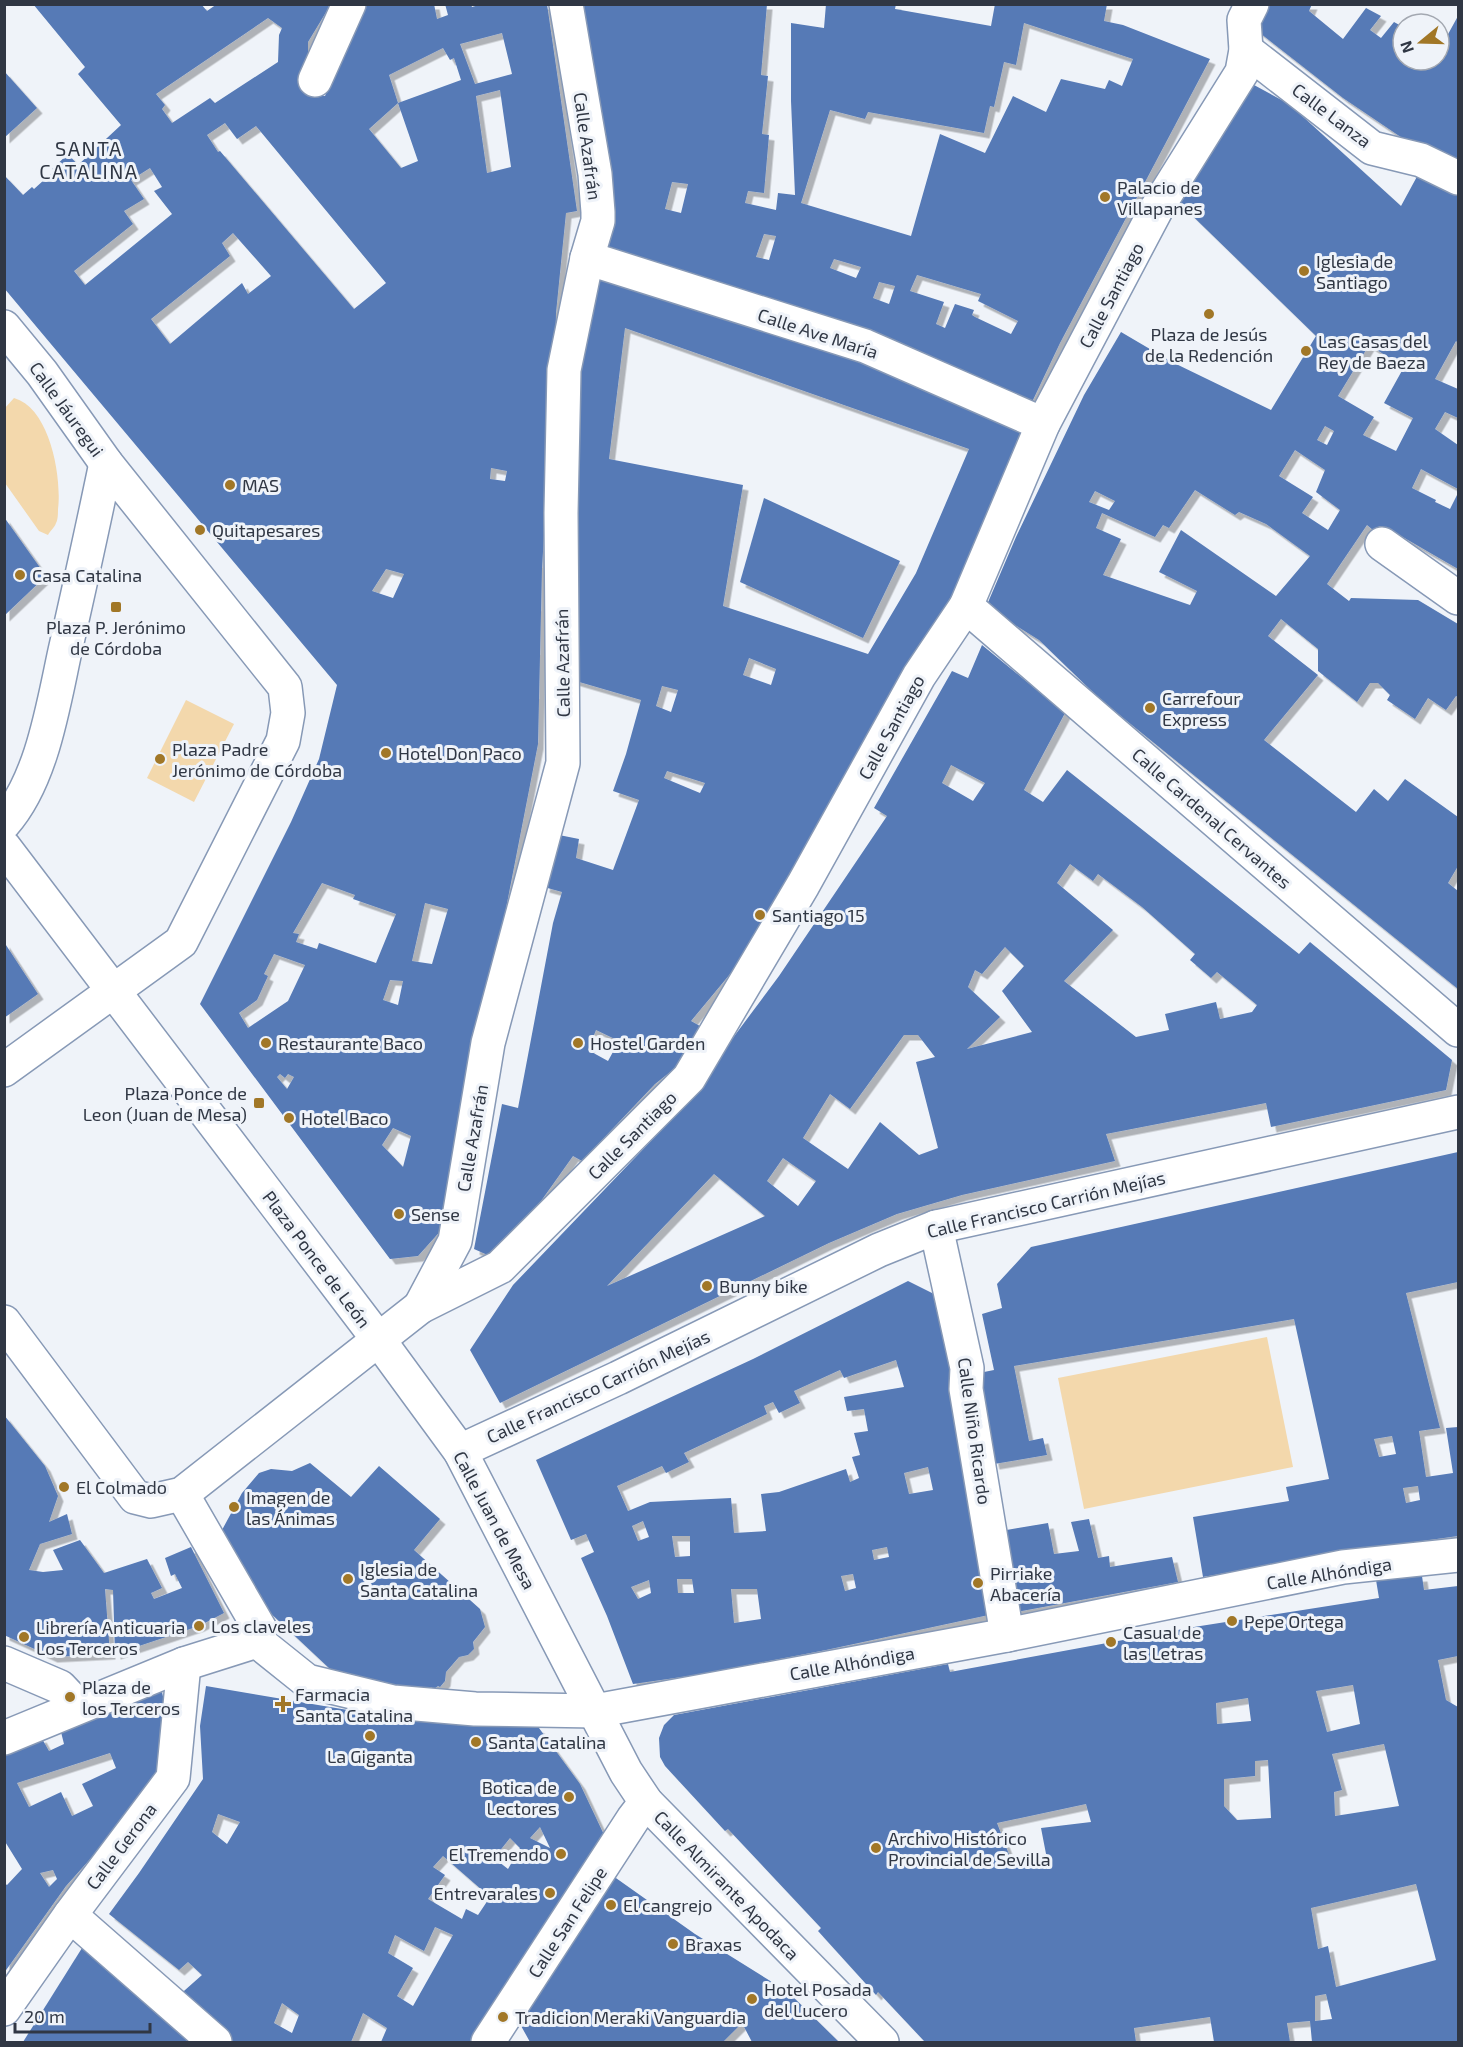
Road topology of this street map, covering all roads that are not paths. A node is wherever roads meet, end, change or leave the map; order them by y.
1 (349, 4) edge
2 (566, 4) edge
3 (1252, 4) edge
4 (1246, 50) junction
5 (315, 80) dead end
6 (1458, 178) edge
7 (587, 258) junction
8 (4, 327) edge
9 (1043, 424) junction
10 (106, 463) junction
11 (1382, 544) dead end
12 (1458, 598) edge
13 (966, 606) junction
14 (4, 823) edge
15 (4, 847) edge
16 (112, 990) junction
17 (1458, 1030) edge
18 (4, 1070) edge
19 (1458, 1112) edge
20 (936, 1227) junction
21 (420, 1308) junction
22 (4, 1322) edge
23 (378, 1339) junction
24 (460, 1451) junction
25 (182, 1494) junction
26 (1458, 1555) edge
27 (1007, 1635) junction
28 (257, 1641) junction
29 (4, 1663) edge
30 (184, 1664) junction
31 (78, 1706) junction
32 (595, 1711) junction
33 (4, 1738) edge
34 (646, 1802) junction
35 (70, 1915) junction
36 (4, 2009) edge
37 (215, 2043) edge
38 (488, 2043) edge
39 (882, 2043) edge

1 - 5 street
2 - 7 street, Calle Azafrán
3 - 4 street, Calle Santiago
4 - 6 street, Calle Lanza
4 - 9 street, Calle Santiago
7 - 9 street, Calle Ave María
7 - 21 street, Calle Azafrán
8 - 10 street, Calle Jáuregui
9 - 13 street, Calle Santiago
10 - 14 street
10 - 16 street
11 - 12 street
13 - 17 street, Calle Cardenal Cervantes
13 - 21 street, Calle Santiago
15 - 16 street, Plaza Ponce de León
16 - 18 street
16 - 23 street, Plaza Ponce de León
19 - 20 street, Calle Francisco Carrión Mejías
20 - 24 street, Calle Francisco Carrión Mejías
20 - 27 street, Calle Niño Ricardo
21 - 23 street, Calle Santiago
22 - 25 street, Plaza Ponce de León
23 - 24 street, Calle Juan de Mesa
23 - 25 street, Plaza Ponce de León
24 - 32 street, Calle Juan de Mesa
25 - 28 street
26 - 27 street, Calle Alhóndiga
27 - 32 street, Calle Alhóndiga
28 - 30 street
28 - 32 street, Calle Alhóndiga
29 - 31 street
30 - 31 street
30 - 35 street, Calle Gerona
31 - 33 street
32 - 34 street, Calle Almirante Apodaca
34 - 38 street, Calle San Felipe
34 - 39 street, Calle Almirante Apodaca
35 - 36 street, Calle Gerona
35 - 37 street

